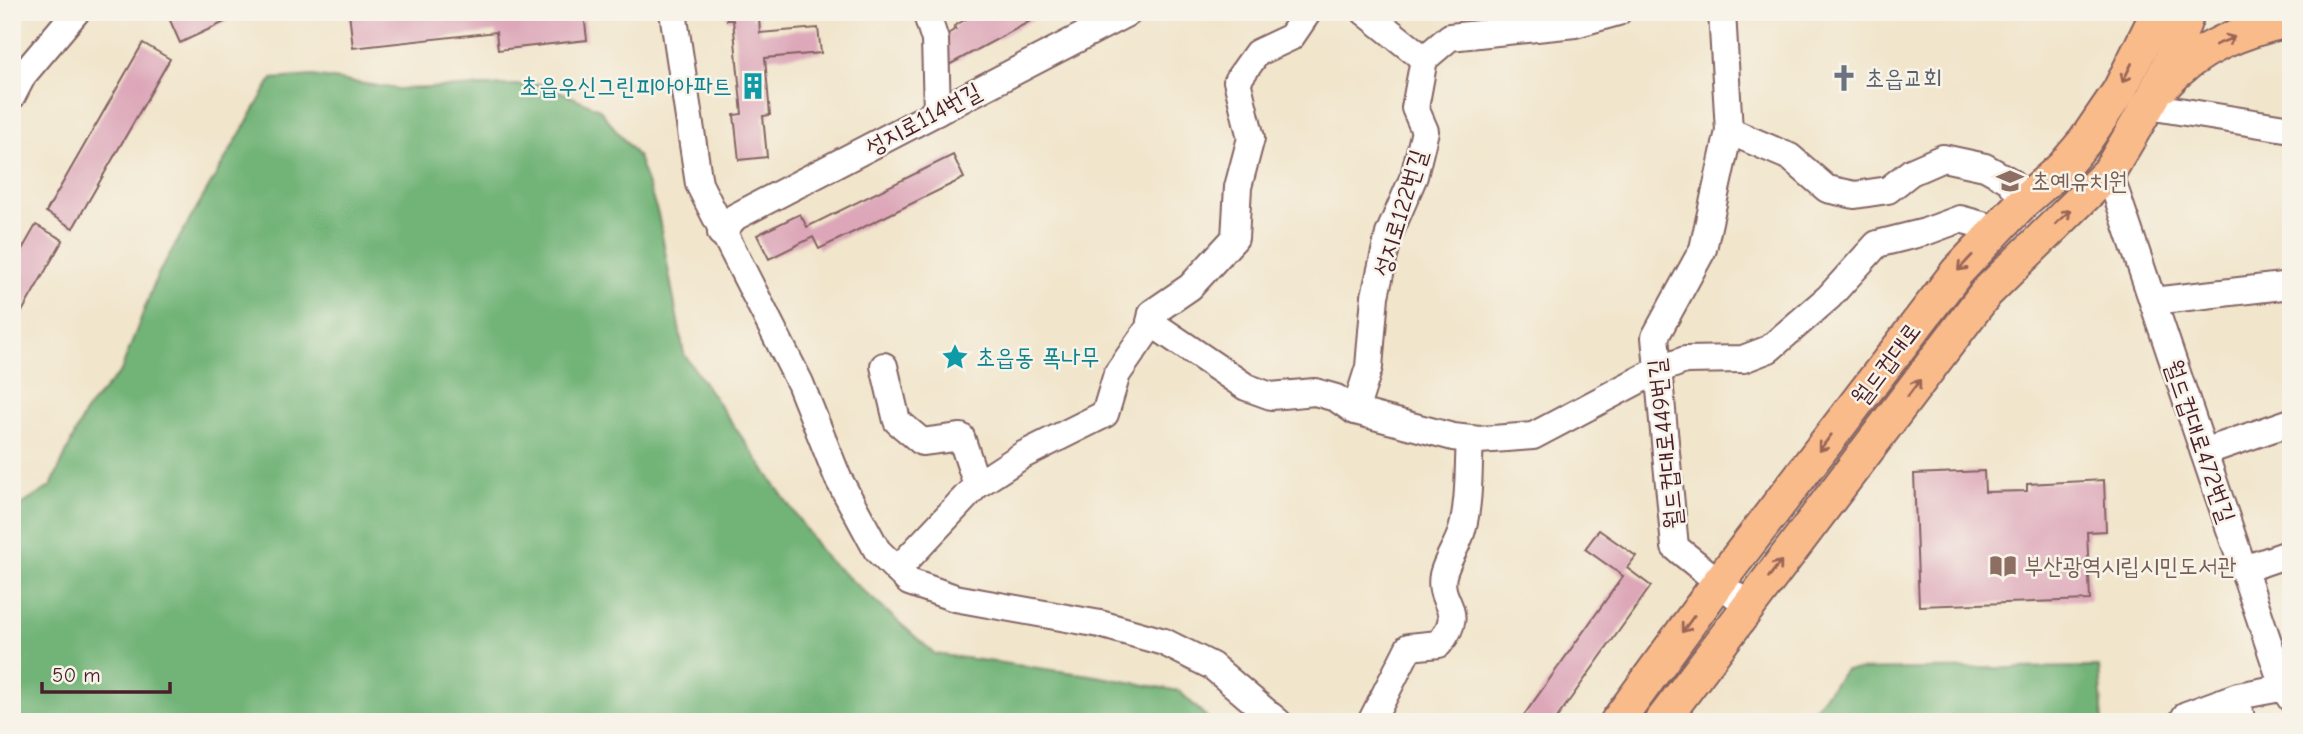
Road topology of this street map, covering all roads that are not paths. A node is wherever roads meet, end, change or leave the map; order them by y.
1 (76, 12) edge
2 (673, 12) edge
3 (926, 12) edge
4 (1129, 12) edge
5 (1308, 12) edge
6 (1618, 12) edge
7 (1722, 12) edge
8 (2188, 12) edge
9 (1368, 15) edge
10 (1572, 16) edge
11 (2291, 20) edge
12 (2149, 21) edge
13 (1424, 58) junction
14 (12, 96) edge
15 (2150, 101) junction
16 (937, 112) junction
17 (2291, 129) edge
18 (1729, 131) junction
19 (2109, 172) junction
20 (2024, 201) junction
21 (1997, 229) junction
22 (721, 233) junction
23 (2287, 285) edge
24 (2153, 302) junction
25 (1150, 322) junction
26 (884, 366) dead end
27 (1658, 370) junction
28 (1355, 411) junction
29 (2291, 422) edge
30 (1470, 439) junction
31 (2204, 452) junction
32 (977, 485) junction
33 (2291, 553) edge
34 (2244, 569) junction
35 (897, 570) junction
36 (1719, 582) junction
37 (1747, 605) junction
38 (2289, 691) edge
39 (2239, 709) edge
40 (1278, 722) edge
41 (1371, 722) edge
42 (1617, 722) edge
43 (1661, 722) edge
44 (2182, 722) edge

1 - 14 street
2 - 22 street
3 - 16 street
4 - 16 street, 성지로114번길
5 - 25 street
6 - 10 street
7 - 18 street, 월드컵대로449번길
8 - 15 main road, 월드컵대로
9 - 13 street
10 - 13 street
15 -> 11 main road
12 -> 20 main road, 월드컵대로
13 - 28 street, 성지로122번길
15 - 17 street
15 - 19 main road, 월드컵대로
16 - 22 street, 성지로114번길
18 - 20 street
18 - 27 street, 월드컵대로449번길
19 - 24 street, 월드컵대로472번길
37 -> 19 main road, 월드컵대로
20 - 21 main road, 월드컵대로
21 - 27 street
21 -> 36 main road, 월드컵대로
22 - 35 street
23 - 24 street
24 - 31 street, 월드컵대로472번길
25 - 28 street
25 - 32 street
26 - 32 street
27 - 30 street
27 - 36 street, 월드컵대로449번길
28 - 30 street
29 - 31 street
30 - 41 street
31 - 34 street, 월드컵대로472번길
32 - 35 street
33 - 34 street
34 - 38 street, 월드컵대로472번길
35 - 40 street
36 - 37 street, 월드컵대로449번길
36 -> 42 main road, 월드컵대로
37 - 43 main road, 월드컵대로
38 - 39 street
39 - 44 street

